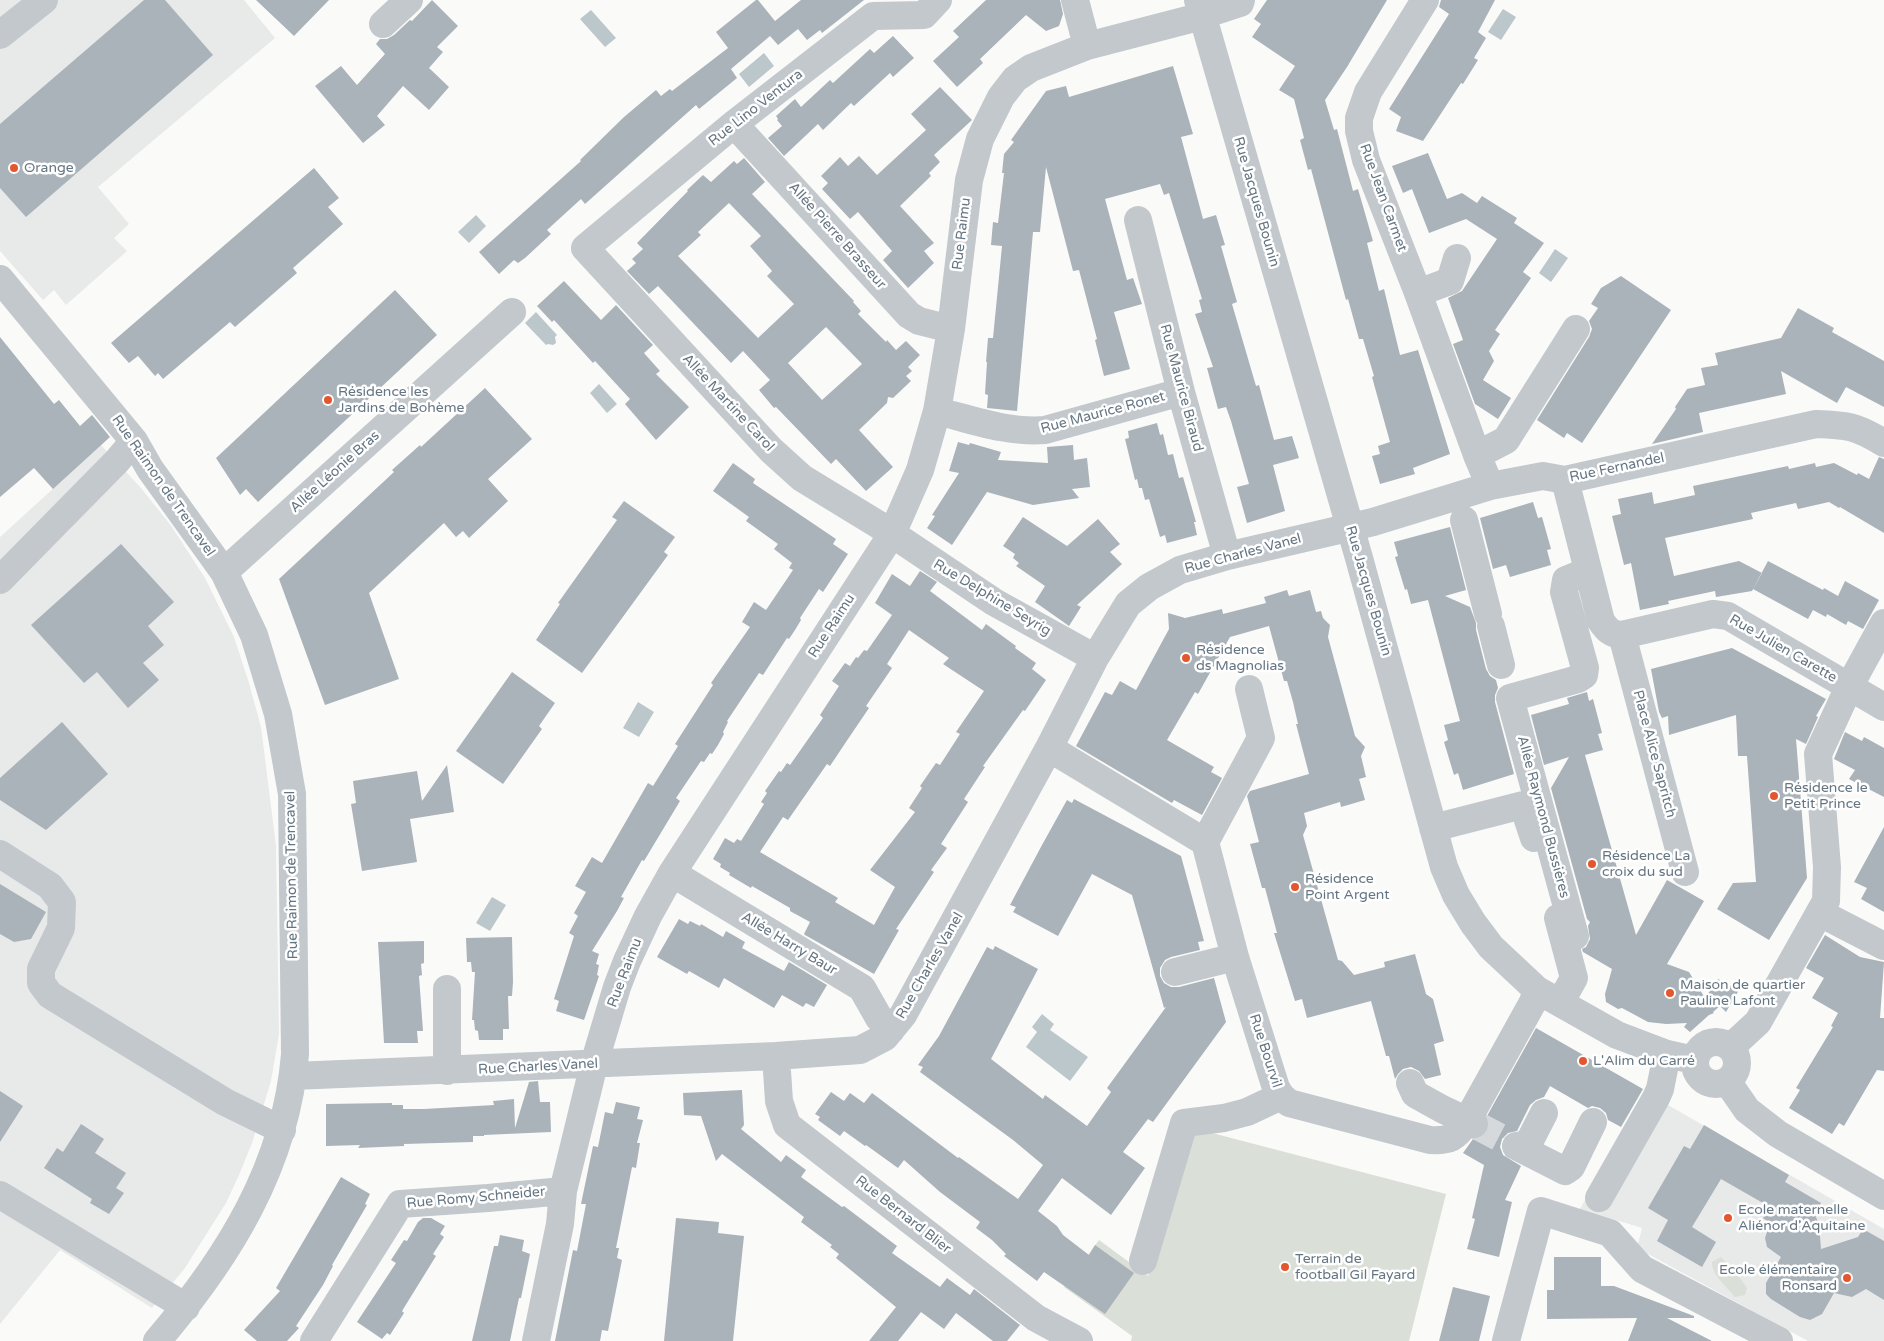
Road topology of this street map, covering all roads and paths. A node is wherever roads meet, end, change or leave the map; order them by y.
1 (44, 0) edge
2 (409, 0) edge
3 (938, 0) edge
4 (1075, 0) edge
5 (1241, 0) edge
6 (1425, 0) edge
7 (1200, 8) edge
8 (383, 24) dead end
9 (0, 35) edge
10 (1087, 46) junction
11 (734, 124) junction
12 (1138, 220) dead end
13 (585, 248) joint
14 (1457, 258) dead end
15 (0, 279) edge
16 (1418, 293) junction
17 (512, 312) dead end
18 (951, 328) junction
19 (1576, 329) dead end
20 (1181, 392) junction
21 (937, 411) junction
22 (134, 441) junction
23 (1884, 443) edge
24 (1477, 455) junction
25 (1565, 480) junction
26 (1490, 486) junction
27 (1464, 520) dead end
28 (1350, 528) junction
29 (892, 534) junction
30 (1227, 556) junction
31 (1588, 571) junction
32 (224, 572) junction
33 (0, 580) edge
34 (1884, 623) edge
35 (1622, 635) junction
36 (1095, 658) junction
37 (1505, 680) junction
38 (1849, 686) junction
39 (1249, 689) dead end
40 (1884, 707) edge
41 (1049, 748) junction
42 (1433, 828) junction
43 (1205, 842) junction
44 (0, 854) edge
45 (1685, 872) dead end
46 (672, 873) junction
47 (1820, 913) junction
48 (1575, 936) dead end
49 (1884, 946) edge
50 (1235, 957) junction
51 (1175, 972) dead end
52 (447, 989) dead end
53 (1549, 997) junction
54 (891, 1030) junction
55 (1731, 1047) junction
56 (1667, 1054) junction
57 (776, 1056) junction
58 (1694, 1060) junction
59 (594, 1064) junction
60 (447, 1071) junction
61 (293, 1076) junction
62 (1410, 1082) dead end
63 (1728, 1082) junction
64 (1281, 1096) junction
65 (1544, 1113) dead end
66 (1593, 1122) dead end
67 (1471, 1123) junction
68 (282, 1130) junction
69 (563, 1190) junction
70 (0, 1195) edge
71 (1884, 1196) edge
72 (1599, 1198) dead end
73 (1143, 1261) dead end
74 (186, 1307) junction
75 (157, 1341) edge
76 (314, 1341) edge
77 (536, 1341) edge
78 (1079, 1341) edge
79 (1506, 1341) edge
80 (1779, 1341) edge

1 - 9 street
2 - 8 street
3 - 11 street, Rue Lino Ventura
4 - 10 street
5 - 7 street, Rue Raimu
6 - 16 street, Rue Jean Carmet
7 - 10 street, Rue Raimu
7 - 28 street, Rue Jacques Bounin
10 - 18 street, Rue Raimu
11 - 13 street, Rue Lino Ventura
11 - 18 street, Allée Pierre Brasseur
12 - 20 street, Rue Maurice Biraud
13 - 29 street, Allée Martine Carol
14 - 16 street
15 - 22 street, Rue Raimon de Trencavel
16 - 24 street, Rue Jean Carmet
17 - 32 street, Allée Léonie Bras
18 - 21 street, Rue Raimu
19 - 24 street
20 - 21 street, Rue Maurice Ronet
20 - 30 street, Rue Maurice Biraud
21 - 29 street, Rue Raimu
22 - 32 street, Rue Raimon de Trencavel
22 - 33 street
23 - 25 street, Rue Fernandel
24 - 26 street, Rue Jean Carmet
25 - 26 street, Rue Fernandel
25 - 31 street
26 - 28 street, Rue Fernandel
27 - 37 street, Allée Raymond Bussières
28 - 30 street, Rue Charles Vanel
28 - 42 street, Rue Jacques Bounin
29 - 36 street, Rue Delphine Seyrig
29 - 46 street, Rue Raimu
30 - 36 street, Rue Charles Vanel
31 - 35 street
31 - 37 street
32 - 61 street, Rue Raimon de Trencavel
34 - 38 street
35 - 38 street, Rue Julien Carette
35 - 45 street, Place Alice Sapritch
36 - 41 street, Rue Charles Vanel
37 - 48 street, Allée Raymond Bussières
38 - 40 street, Rue Julien Carette
38 - 47 street
39 - 43 street
41 - 43 street
41 - 54 street, Rue Charles Vanel
42 - 53 street, Rue Jacques Bounin
42 - 53 street, Rue Bourvil
43 - 50 street, Rue Bourvil
44 - 68 street
46 - 54 street, Allée Harry Baur
46 - 59 street, Rue Raimu
47 - 49 street
47 - 55 street
50 - 51 street
50 - 64 street, Rue Bourvil
52 - 60 street
53 - 56 street, Rue Jacques Bounin
53 - 67 street, Rue Bourvil
54 - 57 street, Rue Charles Vanel
55 - 58 street
55 - 63 street
56 - 58 street, Rue Jacques Bounin
56 - 72 street
57 - 59 street, Rue Charles Vanel
57 - 78 street, Rue Bernard Blier
58 - 63 street
59 - 60 street, Rue Charles Vanel
59 - 69 street, Rue Raimu
60 - 61 street, Rue Charles Vanel
61 - 68 street, Rue Raimon de Trencavel
62 - 67 street
63 - 71 street
64 - 67 street, Rue Bourvil
64 - 73 street
65 - 66 street
68 - 74 street, Rue Raimon de Trencavel
69 - 76 street, Rue Romy Schneider
69 - 77 street, Rue Raimu
70 - 74 street
74 - 75 street, Rue Raimon de Trencavel
79 - 80 street

